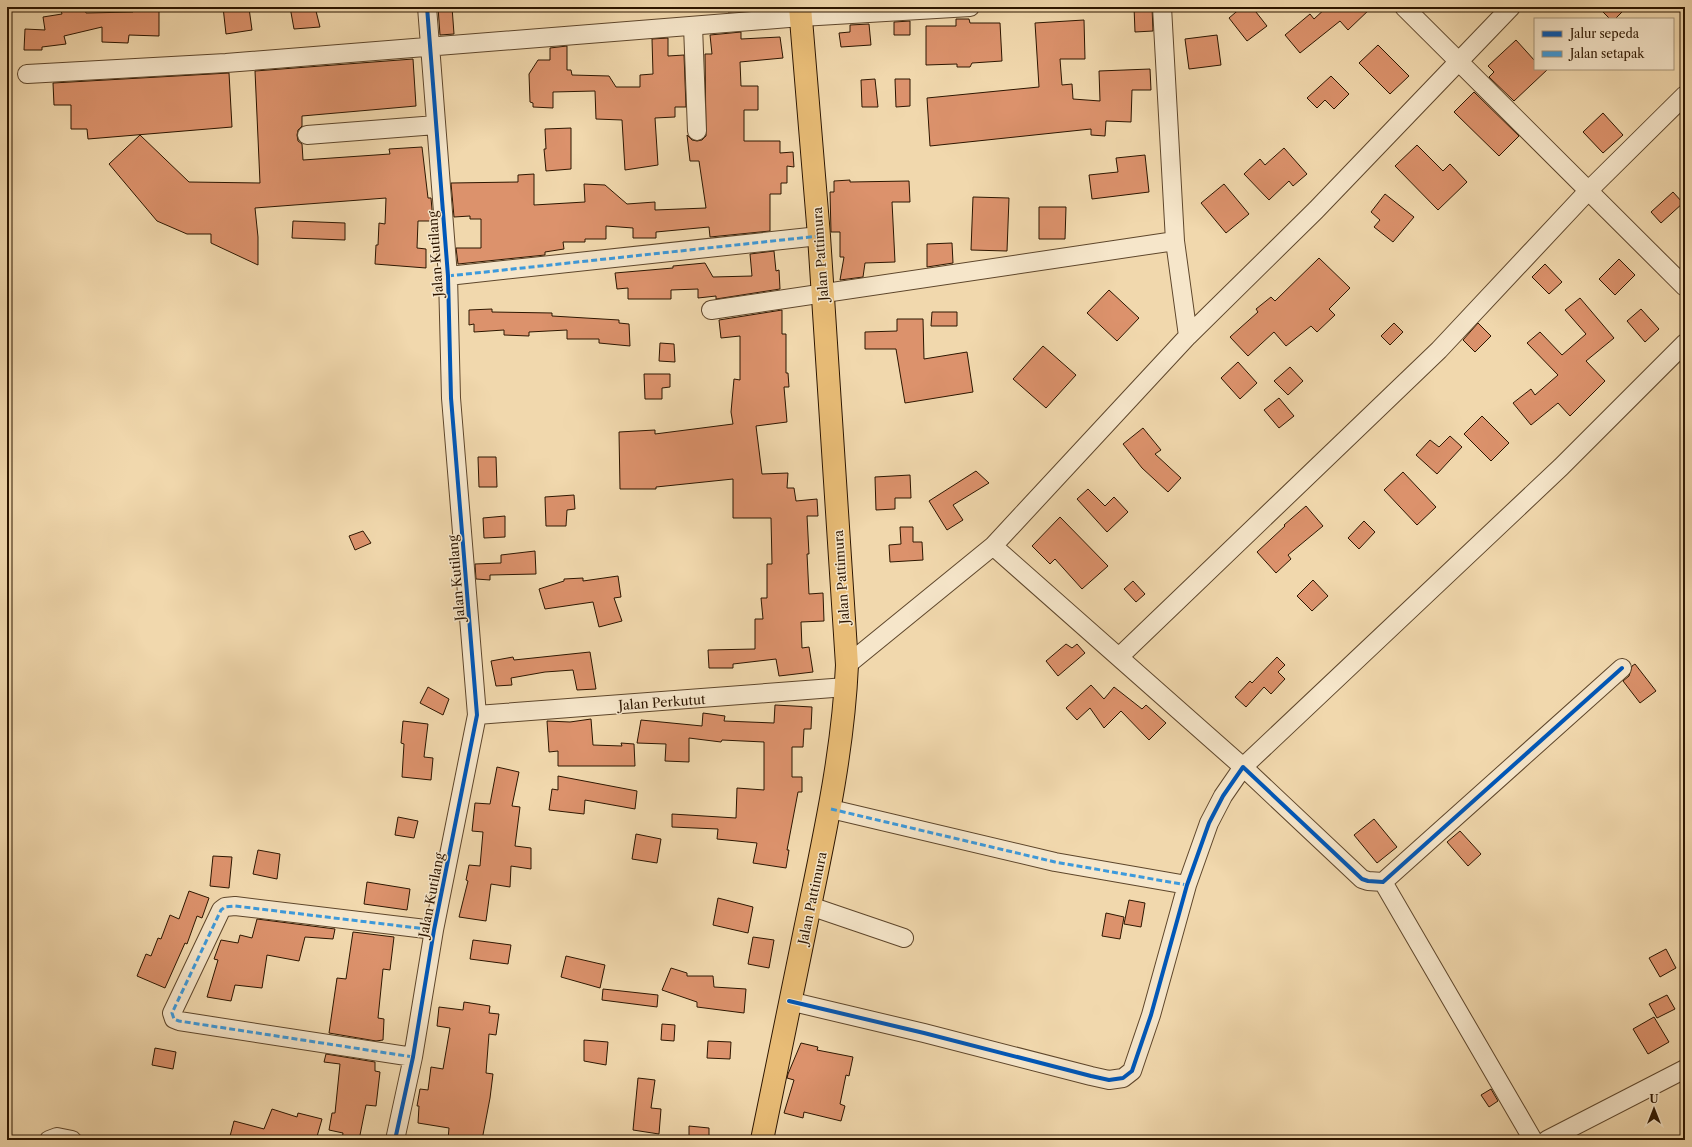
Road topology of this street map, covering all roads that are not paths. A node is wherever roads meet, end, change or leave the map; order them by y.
1 (427, 7) edge
2 (970, 7) edge
3 (1162, 7) edge
4 (1404, 7) edge
5 (1511, 7) edge
6 (800, 12) edge
7 (693, 26) junction
8 (430, 48) junction
9 (1459, 60) junction
10 (27, 74) dead end
11 (1685, 95) edge
12 (436, 125) junction
13 (697, 130) dead end
14 (307, 135) dead end
15 (1589, 190) junction
16 (819, 236) junction
17 (1175, 241) junction
18 (448, 276) junction
19 (1685, 287) edge
20 (823, 294) junction
21 (711, 310) dead end
22 (1188, 336) junction
23 (1685, 344) edge
24 (993, 546) junction
25 (1119, 657) junction
26 (847, 665) junction
27 (1622, 668) dead end
28 (846, 687) junction
29 (478, 715) junction
30 (1243, 767) junction
31 (831, 809) junction
32 (1383, 882) junction
33 (1187, 885) junction
34 (810, 906) junction
35 (434, 930) junction
36 (904, 938) dead end
37 (789, 1001) junction
38 (413, 1057) junction
39 (1685, 1069) edge
40 (49, 1140) edge
41 (72, 1140) edge
42 (395, 1140) edge
43 (762, 1140) edge
44 (1533, 1140) edge
45 (1547, 1140) edge

1 - 8 street, Jalan Kutilang
2 - 6 street
3 - 17 street
4 - 9 street
5 - 9 street
6 - 7 street
6 - 16 main road, Jalan Pattimura
7 - 8 street
7 - 13 street
8 - 10 street
8 - 12 street, Jalan Kutilang
9 - 15 street
9 - 22 street
11 - 15 street
12 - 14 street
12 - 18 street, Jalan Kutilang
15 - 19 street
15 - 25 street
16 - 18 street
16 - 20 main road, Jalan Pattimura
17 - 20 street
17 - 22 street
18 - 29 street, Jalan Kutilang
20 - 21 street
20 - 26 main road, Jalan Pattimura
22 - 24 street
23 - 30 street
24 - 25 street
24 - 26 street
25 - 30 street
26 - 28 main road, Jalan Pattimura
27 - 32 street
28 - 29 street, Jalan Perkutut
28 - 31 main road, Jalan Pattimura
29 - 35 street, Jalan Kutilang
30 - 32 street
30 - 33 street
31 - 33 street
31 - 34 main road, Jalan Pattimura
32 - 44 street
33 - 37 street
34 - 36 street
34 - 37 main road, Jalan Pattimura
35 - 38 street, Jalan Kutilang
35 - 38 street
37 - 43 main road, Jalan Pattimura
38 - 42 street, Jalan Kutilang
39 - 45 street
40 - 41 street

